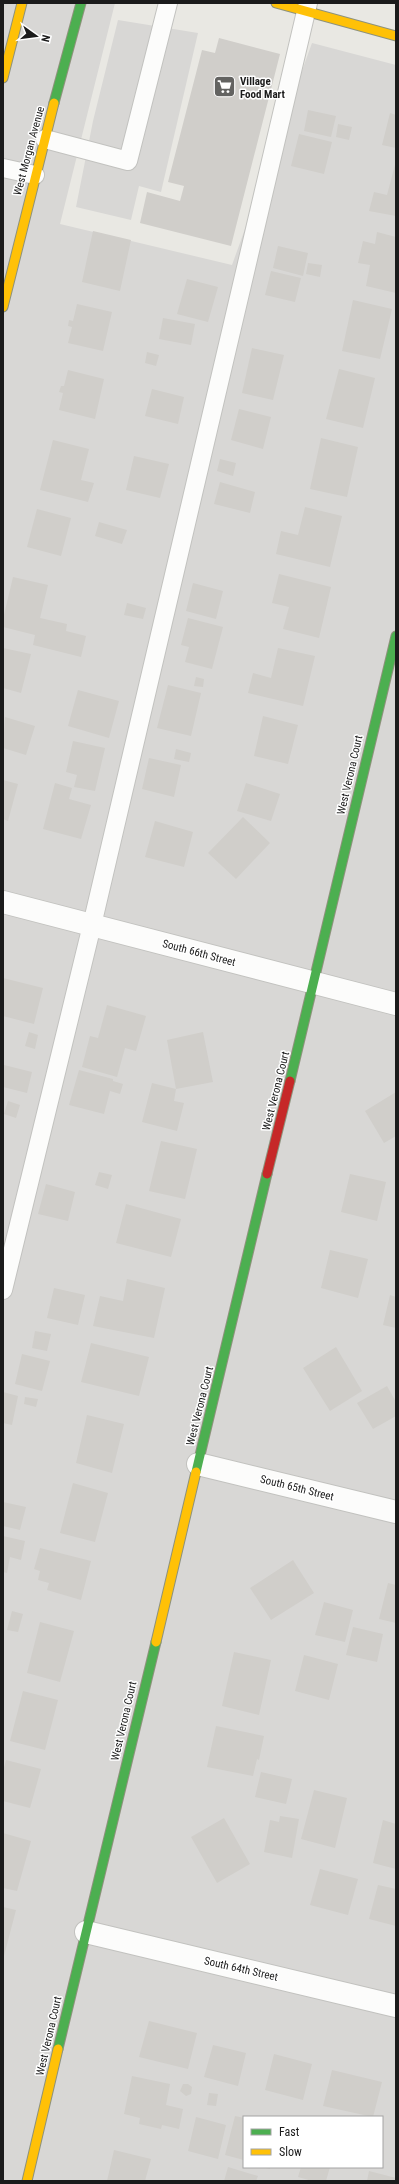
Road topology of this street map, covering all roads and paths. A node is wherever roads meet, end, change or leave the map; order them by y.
1 (22, 3) edge
2 (81, 3) edge
3 (168, 3) edge
4 (276, 3) edge
5 (307, 7) edge
6 (396, 36) edge
7 (3, 78) edge
8 (45, 139) junction
9 (3, 168) edge
10 (35, 174) junction
11 (3, 307) edge
12 (396, 636) edge
13 (3, 902) edge
14 (92, 925) junction
15 (314, 982) junction
16 (396, 1004) edge
17 (3, 1290) edge
18 (198, 1464) junction
19 (396, 1512) edge
20 (86, 1932) junction
21 (396, 2006) edge
22 (27, 2181) edge

1 - 7 street
2 - 8 street, West Morgan Avenue
3 - 8 lane
4 - 5 street
5 - 6 street
5 - 14 lane
8 - 10 street, West Morgan Avenue
9 - 10 lane
10 - 11 street, West Morgan Avenue
12 - 15 street, West Verona Court
13 - 14 street, South 66th Street
14 - 15 street, South 66th Street
14 - 17 lane
15 - 16 street, South 66th Street
15 - 18 street, West Verona Court
18 - 19 street, South 65th Street
18 - 20 street, West Verona Court
20 - 21 street, South 64th Street
20 - 22 street, West Verona Court

